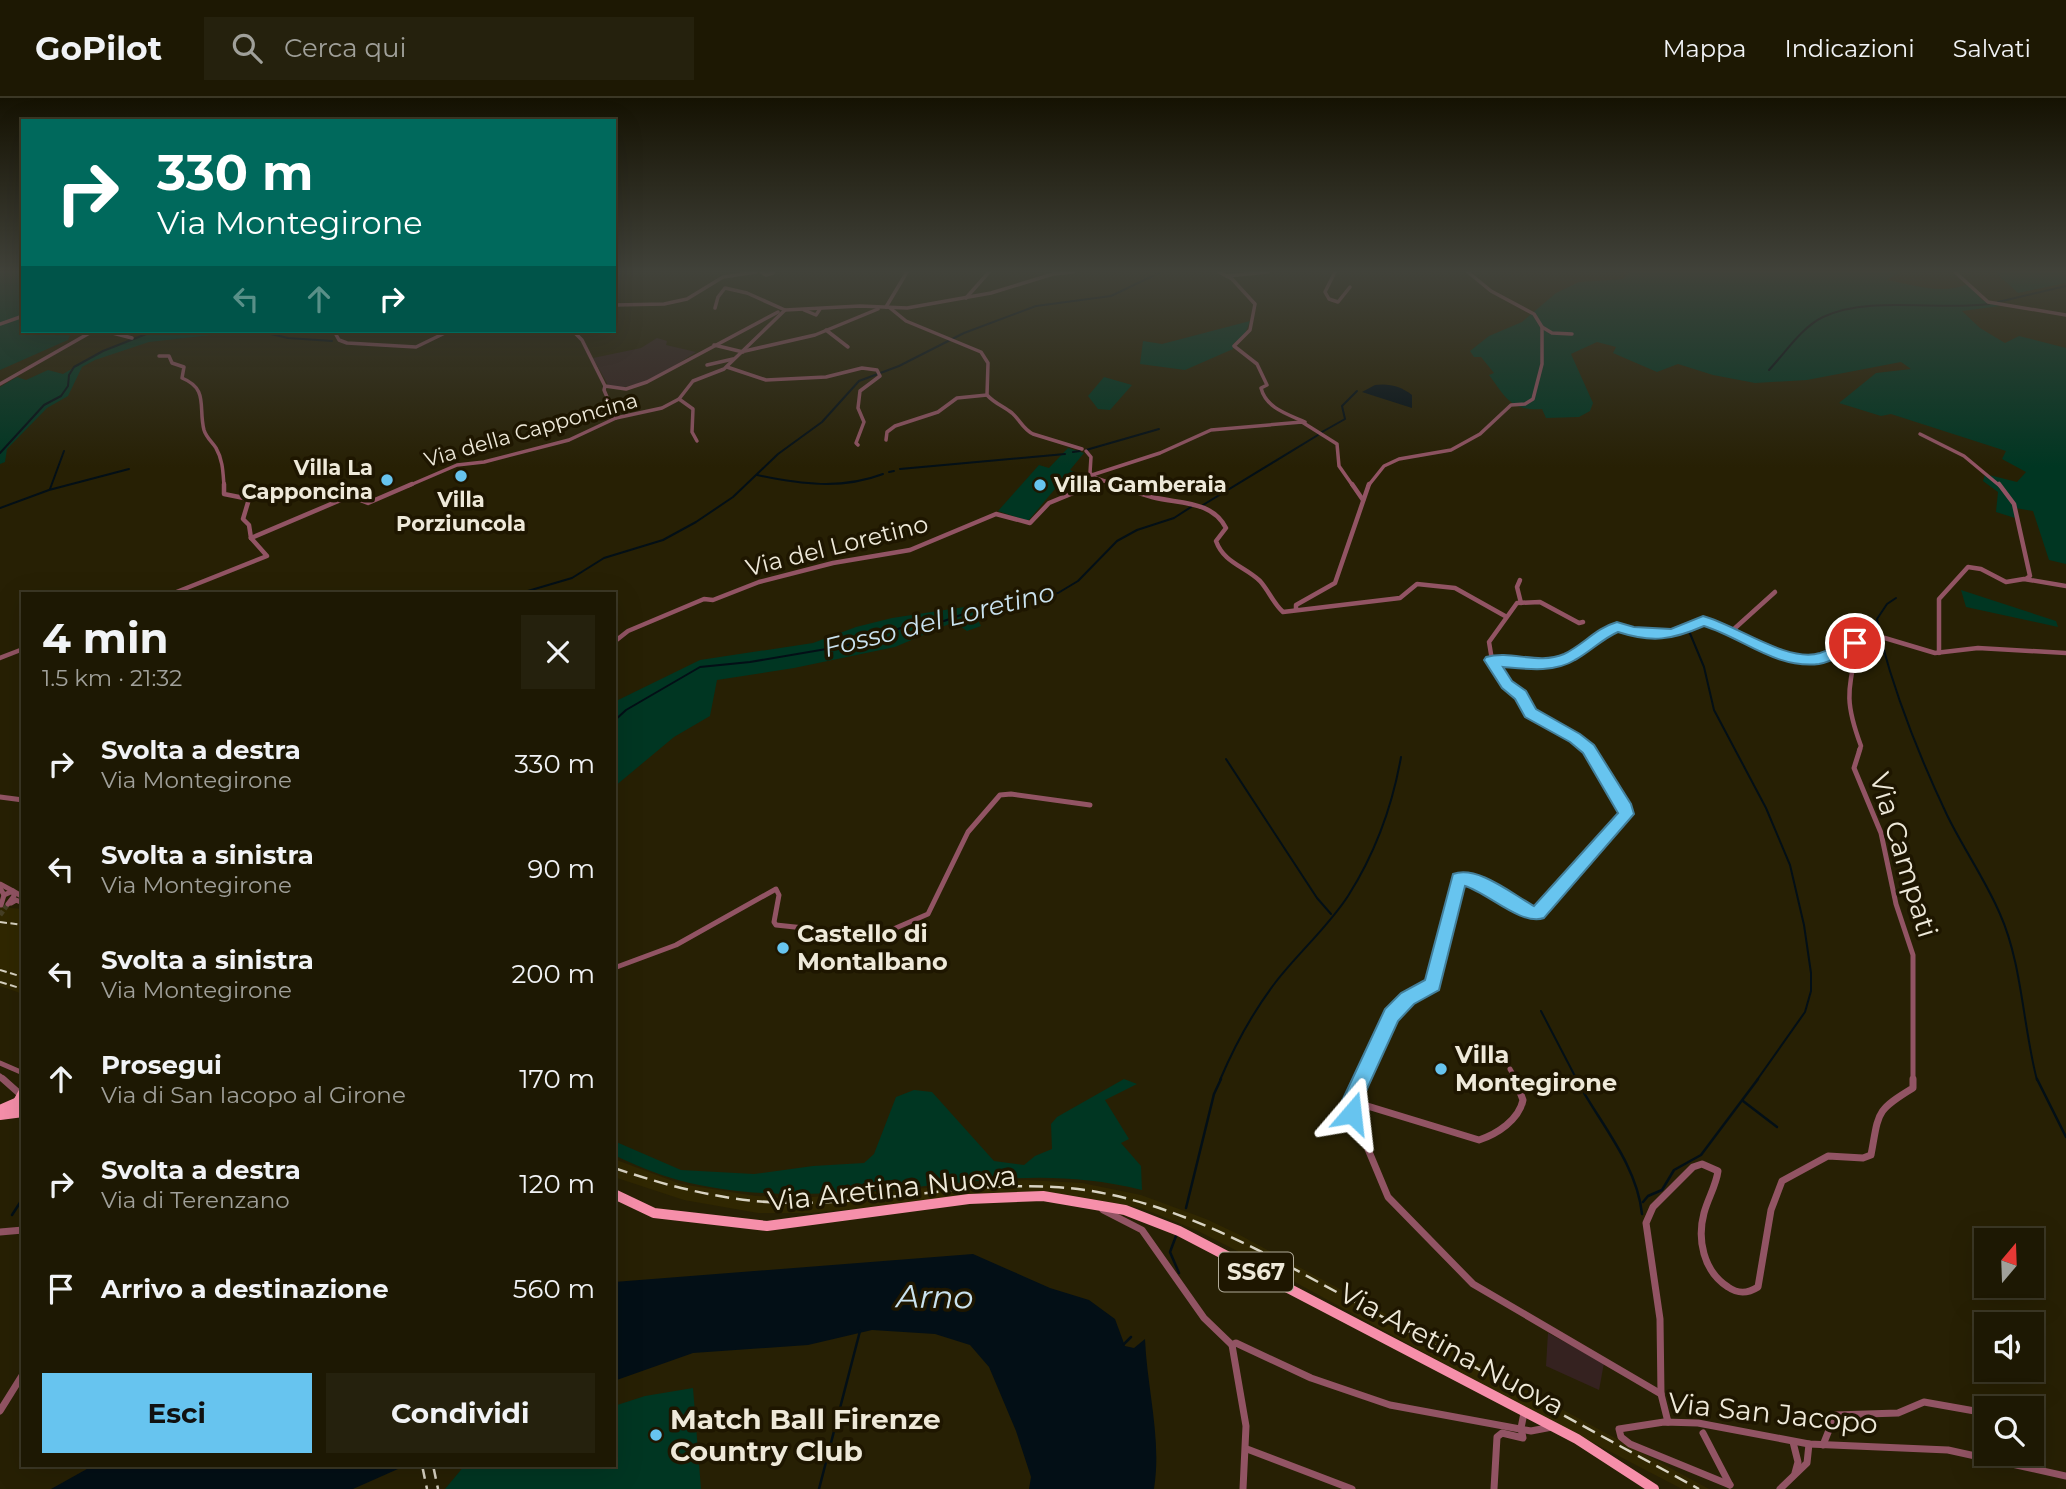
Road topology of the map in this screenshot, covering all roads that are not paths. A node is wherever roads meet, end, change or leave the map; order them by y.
1 (83, 337) edge
2 (128, 337) edge
3 (337, 337) edge
4 (437, 337) edge
5 (579, 337) edge
6 (729, 337) edge
7 (757, 337) edge
8 (803, 337) edge
9 (835, 337) edge
10 (944, 337) edge
11 (1243, 337) edge
12 (1542, 337) edge
13 (132, 338) dead end
14 (714, 345) junction
15 (848, 347) dead end
16 (744, 351) junction
17 (159, 356) dead end
18 (733, 359) junction
19 (707, 365) dead end
20 (727, 367) junction
21 (880, 373) joint
22 (0, 384) edge
23 (605, 386) junction
24 (988, 395) junction
25 (679, 399) junction
26 (616, 418) junction
27 (1304, 423) junction
28 (1920, 434) dead end
29 (886, 440) dead end
30 (697, 441) dead end
31 (858, 445) dead end
32 (1092, 475) junction
33 (1103, 481) junction
34 (1363, 499) junction
35 (251, 538) junction
36 (2024, 579) junction
37 (1520, 580) dead end
38 (2066, 586) edge
39 (177, 592) edge
40 (1775, 593) dead end
41 (1521, 603) junction
42 (1296, 609) junction
43 (1505, 616) junction
44 (1581, 622) dead end
45 (1725, 628) junction
46 (1734, 629) junction
47 (1623, 631) dead end
48 (1633, 632) junction
49 (1737, 635) junction
50 (616, 640) edge
51 (1858, 643) junction
52 (21, 650) edge
53 (1939, 653) junction
54 (2066, 653) edge
55 (0, 658) edge
56 (1492, 660) junction
57 (1543, 722) joint
58 (0, 797) edge
59 (21, 800) edge
60 (1090, 805) dead end
61 (0, 886) edge
62 (13, 891) junction
63 (4, 895) junction
64 (21, 896) edge
65 (21, 902) edge
66 (4, 904) edge
67 (616, 967) edge
68 (0, 1063) edge
69 (1510, 1069) dead end
70 (21, 1072) edge
71 (0, 1076) edge
72 (1352, 1101) junction
73 (21, 1103) edge
74 (0, 1110) edge
75 (0, 1115) edge
76 (616, 1195) edge
77 (1088, 1203) junction
78 (21, 1230) edge
79 (0, 1232) edge
80 (1232, 1345) junction
81 (21, 1377) edge
82 (1661, 1394) junction
83 (0, 1410) edge
84 (1974, 1411) edge
85 (1524, 1413) junction
86 (1668, 1422) junction
87 (1552, 1427) junction
88 (1521, 1428) junction
89 (1703, 1433) dead end
90 (1793, 1442) junction
91 (1809, 1444) junction
92 (1824, 1445) junction
93 (1247, 1449) junction
94 (1795, 1474) junction
95 (2066, 1476) edge
96 (1243, 1489) edge
97 (1352, 1489) edge
98 (1494, 1489) edge
99 (1654, 1489) edge
100 (1780, 1489) edge

1 - 22 street
2 - 13 street
3 - 4 street
5 - 23 street
6 - 14 street
7 - 16 street
8 - 16 street
9 - 15 street
10 - 24 street
11 - 27 street
12 - 34 street
14 - 16 street
14 - 23 street
16 - 18 street
17 - 35 street
18 - 19 street
18 - 20 street
20 - 21 street
20 - 25 street
21 - 31 street
23 - 26 street
24 - 29 street
24 - 32 street
25 - 26 street, Via della Capponcina
25 - 30 street
26 - 35 street, Via della Capponcina
27 - 32 street
27 - 34 street
28 - 36 street
32 - 33 street
33 - 42 street
33 - 50 street, Via del Loretino
34 - 42 street
35 - 39 street
36 - 38 street
36 - 53 street
37 - 41 street
40 - 46 street
41 - 43 street
41 - 44 street
42 - 43 street
43 - 56 street
45 - 46 street
45 - 48 street
45 - 49 street
46 - 49 street
47 - 48 street
48 - 56 street
49 - 51 street
51 - 53 street
51 - 82 street, Via Campati
52 - 55 street
53 - 54 street
56 - 57 street
57 - 72 street
58 - 59 street
60 - 67 street
61 - 62 street
61 - 63 street
62 - 63 street
62 - 64 street
62 - 66 street
63 - 66 street
65 - 66 street
68 - 70 street
69 - 72 street
71 - 73 street
72 - 82 street
73 - 74 main road
73 - 75 main road
76 - 77 main road, Via Aretina Nuova / SS67
77 - 80 street
77 - 85 main road, Via Aretina Nuova / SS67
78 - 79 street
80 - 88 street
80 - 93 street
81 - 83 street
82 - 86 street, Via Campati
84 - 92 street
85 - 87 main road, Via Aretina Nuova / SS67
85 - 88 street
86 - 89 street, Via San Jacopo
86 - 90 street, Via San Jacopo
87 - 88 street
87 - 99 main road, Via Aretina Nuova / SS67
88 - 98 street
90 - 91 street, Via San Jacopo
90 - 94 street
91 - 92 street, Via San Jacopo
91 - 94 street
92 - 95 street, Via San Jacopo
93 - 96 street
93 - 97 street
94 - 100 street

